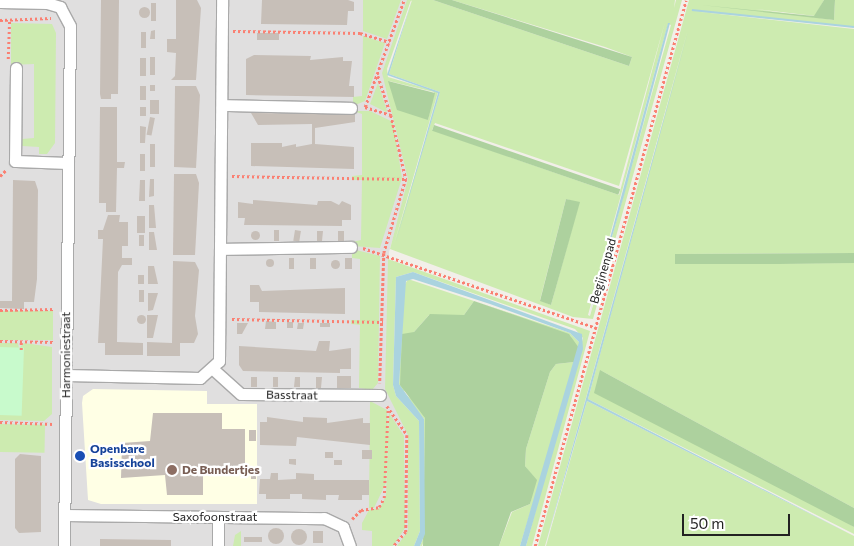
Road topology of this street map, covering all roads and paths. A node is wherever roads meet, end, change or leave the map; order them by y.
1 (222, 0) edge
2 (404, 0) edge
3 (686, 0) edge
4 (0, 2) edge
5 (9, 20) dead end
6 (222, 31) junction
7 (390, 42) junction
8 (16, 68) joint
9 (378, 76) junction
10 (222, 105) junction
11 (365, 107) junction
12 (351, 108) joint
13 (391, 115) junction
14 (68, 164) junction
15 (222, 176) junction
16 (406, 179) junction
17 (351, 247) joint
18 (221, 249) junction
19 (384, 252) junction
20 (66, 309) junction
21 (0, 310) edge
22 (220, 318) junction
23 (383, 322) junction
24 (596, 328) junction
25 (0, 341) edge
26 (21, 342) junction
27 (66, 342) junction
28 (21, 350) dead end
29 (214, 370) junction
30 (66, 375) junction
31 (380, 395) junction
32 (388, 406) junction
33 (0, 422) edge
34 (66, 424) junction
35 (64, 515) junction
36 (218, 518) junction
37 (343, 527) junction
38 (64, 546) edge
39 (218, 546) edge
40 (350, 546) edge
41 (394, 546) edge
42 (535, 546) edge

1 - 6 street
2 - 7 path
3 - 24 path, Begijnenpad
4 - 14 street, Harmoniestraat
5 - 8 path
6 - 7 path
6 - 10 street
7 - 9 path
8 - 14 street
9 - 11 path
9 - 13 path
10 - 12 street
10 - 15 street
11 - 12 path
11 - 13 path
13 - 16 path
14 - 20 street, Harmoniestraat
15 - 16 path
15 - 18 street
16 - 19 path
17 - 18 street
17 - 19 path
18 - 22 street
19 - 23 path
19 - 24 path
20 - 21 path
20 - 27 street, Harmoniestraat
22 - 23 path
22 - 29 street
23 - 31 path
24 - 42 path, Begijnenpad
25 - 26 path
26 - 27 path
26 - 28 path
27 - 30 street, Harmoniestraat
29 - 30 street
29 - 31 street, Basstraat
30 - 34 street, Harmoniestraat
31 - 32 path
32 - 37 path
32 - 41 path
33 - 34 path
34 - 35 street, Harmoniestraat
35 - 36 street, Saxofoonstraat
35 - 38 street, Harmoniestraat
36 - 37 street, Saxofoonstraat
36 - 39 street
37 - 40 street

